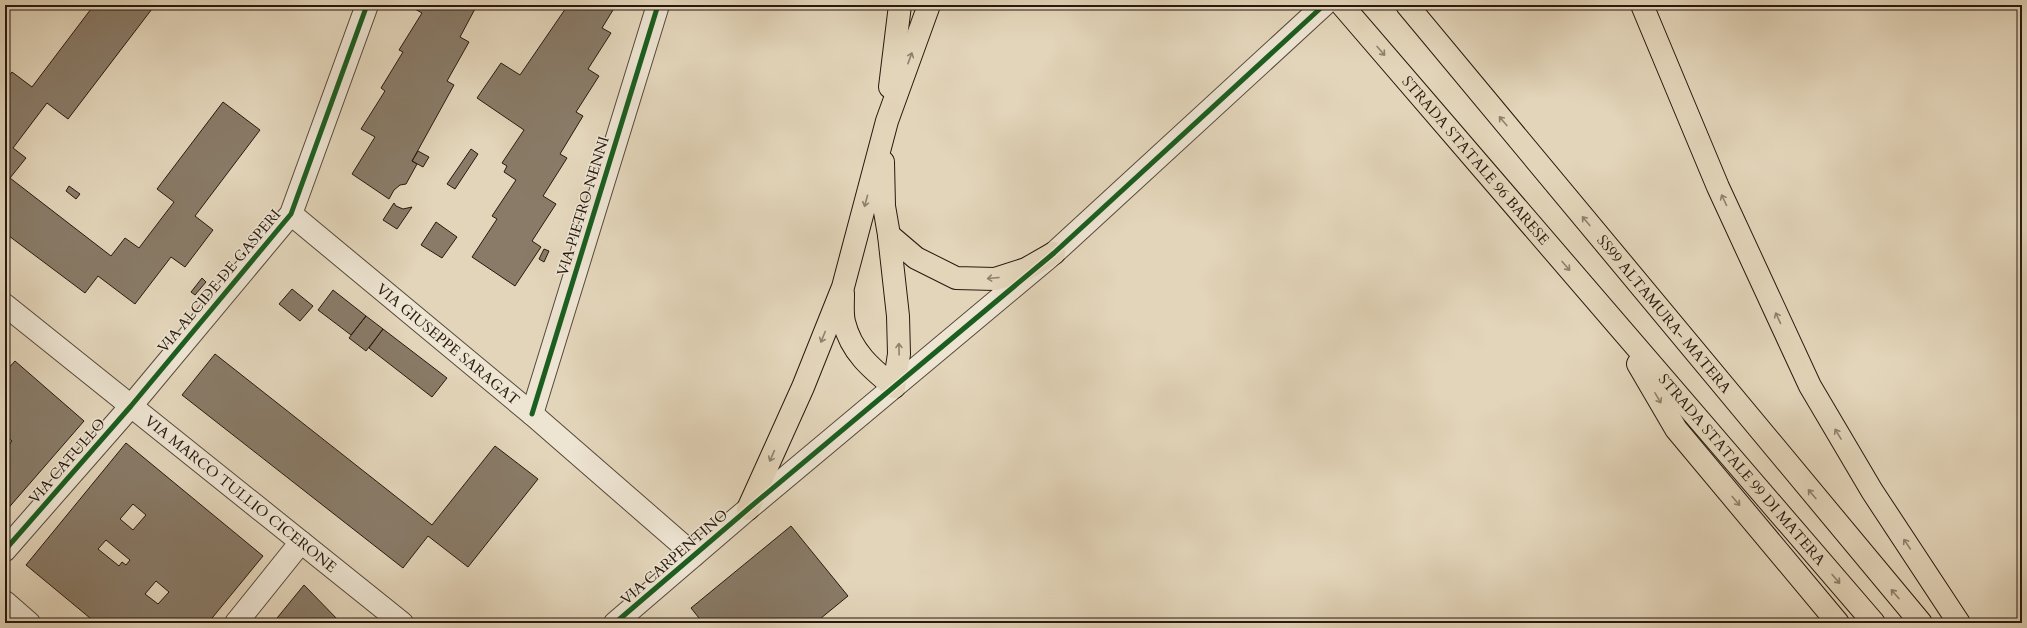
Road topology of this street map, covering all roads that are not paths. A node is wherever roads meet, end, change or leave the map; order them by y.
1 (367, 5) edge
2 (658, 5) edge
3 (900, 5) edge
4 (929, 5) edge
5 (1324, 5) edge
6 (1342, 5) edge
7 (1407, 5) edge
8 (1642, 5) edge
9 (885, 129) junction
10 (291, 214) junction
11 (890, 235) junction
12 (1054, 253) junction
13 (843, 287) junction
14 (5, 305) edge
15 (1610, 316) junction
16 (894, 387) junction
17 (131, 406) junction
18 (532, 414) junction
19 (748, 509) junction
20 (301, 542) junction
21 (5, 550) edge
22 (694, 555) junction
23 (5, 602) edge
24 (29, 623) edge
25 (236, 623) edge
26 (402, 623) edge
27 (615, 623) edge
28 (1838, 623) edge
29 (1874, 623) edge
30 (1921, 623) edge
31 (1959, 623) edge

1 - 10 street, VIA ALCIDE DE GASPERI
2 - 18 street, VIA PIETRO NENNI
3 - 9 highway
9 -> 4 highway
5 - 12 street, VIA CARPENTINO
6 -> 15 highway, STRADA STATALE 96 BARESE
30 -> 7 highway, SS99 ALTAMURA- MATERA
31 -> 8 highway
9 - 11 highway
9 -> 13 highway
10 - 17 street, VIA ALCIDE DE GASPERI
10 - 18 street, VIA GIUSEPPE SARAGAT
12 -> 11 highway
16 -> 11 highway
12 - 16 street, VIA CARPENTINO
13 - 16 highway
13 -> 19 highway
14 - 17 street, VIA MARCO TULLIO CICERONE
15 -> 28 highway
15 -> 29 highway, STRADA STATALE 99 DI MATERA
16 - 19 street, VIA CARPENTINO
17 - 20 street, VIA MARCO TULLIO CICERONE
17 - 21 street, VIA CATULLO
18 - 22 street, VIA GIUSEPPE SARAGAT
19 - 22 street, VIA CARPENTINO
20 - 25 street
20 - 26 street, VIA MARCO TULLIO CICERONE
22 - 27 street, VIA CARPENTINO
23 - 24 street

